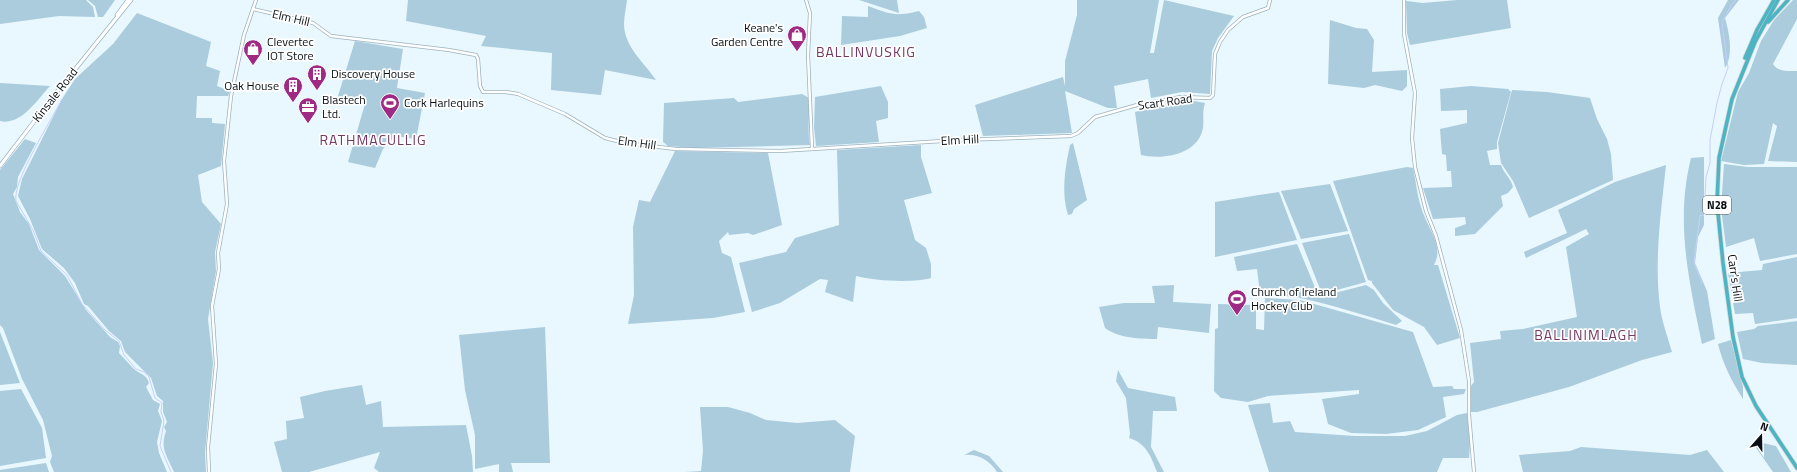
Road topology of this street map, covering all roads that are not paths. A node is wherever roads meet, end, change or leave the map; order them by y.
1 (130, 0) edge
2 (256, 0) edge
3 (806, 0) edge
4 (1270, 0) edge
5 (1404, 0) edge
6 (1774, 0) edge
7 (1778, 0) edge
8 (1788, 0) edge
9 (253, 9) junction
10 (1740, 76) junction
11 (1071, 136) joint
12 (812, 148) junction
13 (0, 166) edge
14 (1797, 468) edge
15 (209, 472) edge
16 (1474, 472) edge

1 - 13 main road, Kinsale Road
2 - 9 street
3 - 12 street
4 - 11 street, Scart Road
5 - 16 street
6 - 10 highway, N28
7 - 10 highway, N28
8 - 10 highway, N28
9 - 12 street, Elm Hill
9 - 15 street
10 - 14 highway, Carr's Hill / N28
11 - 12 street, Elm Hill

